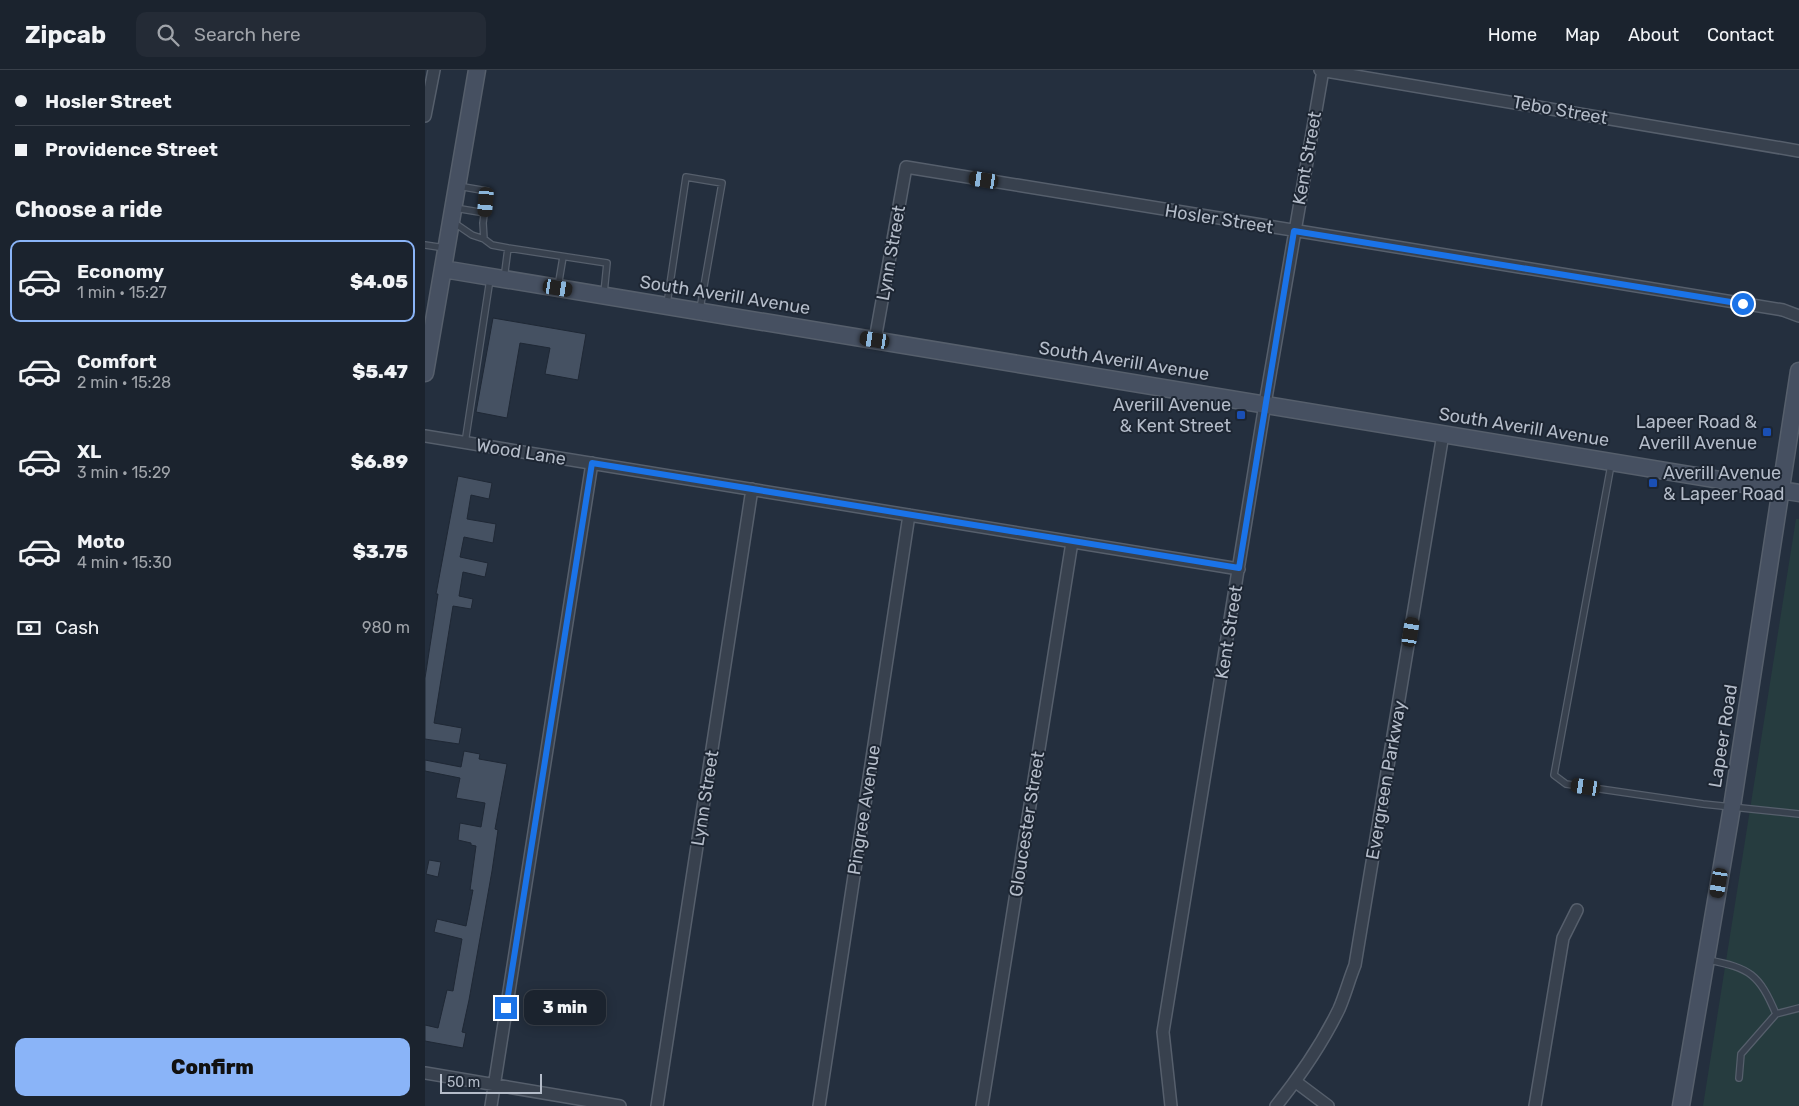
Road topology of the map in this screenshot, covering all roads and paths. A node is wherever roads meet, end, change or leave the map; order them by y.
1 (434, 70) edge
2 (477, 70) edge
3 (1322, 70) edge
4 (425, 116) edge
5 (1799, 151) edge
6 (906, 167) joint
7 (458, 186) junction
8 (485, 213) junction
9 (453, 214) junction
10 (1294, 231) junction
11 (484, 239) junction
12 (425, 245) edge
13 (447, 248) junction
14 (508, 248) junction
15 (563, 256) junction
16 (443, 269) junction
17 (497, 278) junction
18 (558, 288) junction
19 (603, 295) junction
20 (666, 306) junction
21 (700, 311) junction
22 (1799, 316) edge
23 (875, 340) junction
24 (1799, 371) edge
25 (425, 373) edge
26 (1265, 404) junction
27 (1443, 434) junction
28 (425, 436) edge
29 (465, 444) junction
30 (1611, 462) junction
31 (592, 463) junction
32 (752, 489) junction
33 (1781, 490) junction
34 (1799, 493) edge
35 (909, 515) junction
36 (1072, 542) junction
37 (1239, 568) junction
38 (1732, 807) junction
39 (1799, 814) edge
40 (1577, 910) dead end
41 (1706, 960) junction
42 (1799, 1008) edge
43 (1776, 1014) junction
44 (425, 1073) edge
45 (1739, 1078) dead end
46 (1295, 1082) junction
47 (494, 1085) junction
48 (491, 1106) edge
49 (620, 1106) edge
50 (657, 1106) edge
51 (819, 1106) edge
52 (982, 1106) edge
53 (1171, 1106) edge
54 (1276, 1106) edge
55 (1328, 1106) edge
56 (1535, 1106) edge
57 (1681, 1106) edge

1 - 4 street
2 - 7 street
3 - 5 street, Tebo Street
3 - 10 street, Kent Street
6 - 10 street, Hosler Street
6 - 23 street, Lynn Street
7 - 8 lane
7 - 9 street
8 - 9 lane
8 - 11 lane
9 - 11 lane
9 - 13 street
10 - 22 street, Hosler Street
10 - 26 street, Kent Street
11 - 14 lane
12 - 13 lane
13 - 16 street
14 - 15 lane
14 - 17 lane
15 - 18 lane
15 - 19 lane
16 - 17 street, South Averill Avenue
16 - 25 street
17 - 18 street, South Averill Avenue
17 - 29 lane
18 - 19 street, South Averill Avenue
19 - 20 street, South Averill Avenue
20 - 21 street, South Averill Avenue
20 - 21 lane
21 - 23 street, South Averill Avenue
23 - 26 street, South Averill Avenue
24 - 33 street, Lapeer Road
26 - 27 street, South Averill Avenue
26 - 37 street, Kent Street
27 - 30 street, South Averill Avenue
27 - 46 street, Evergreen Parkway
28 - 29 street, Wood Lane
29 - 31 street, Wood Lane
30 - 33 street, South Averill Avenue
30 - 38 lane
31 - 32 street, Wood Lane
31 - 47 street
32 - 35 street, Wood Lane
32 - 50 street, Lynn Street
33 - 34 street, South Averill Avenue
33 - 38 street, Lapeer Road
35 - 36 street, Wood Lane
35 - 51 street, Pingree Avenue
36 - 37 street, Wood Lane
36 - 52 street, Gloucester Street
37 - 53 street, Kent Street
38 - 39 lane
38 - 41 street, Lapeer Road
40 - 56 street
41 - 43 lane
41 - 57 street, Lapeer Road
42 - 43 lane
43 - 45 lane
44 - 47 street
46 - 54 street, Evergreen Parkway
46 - 55 street
47 - 48 street
47 - 49 street

